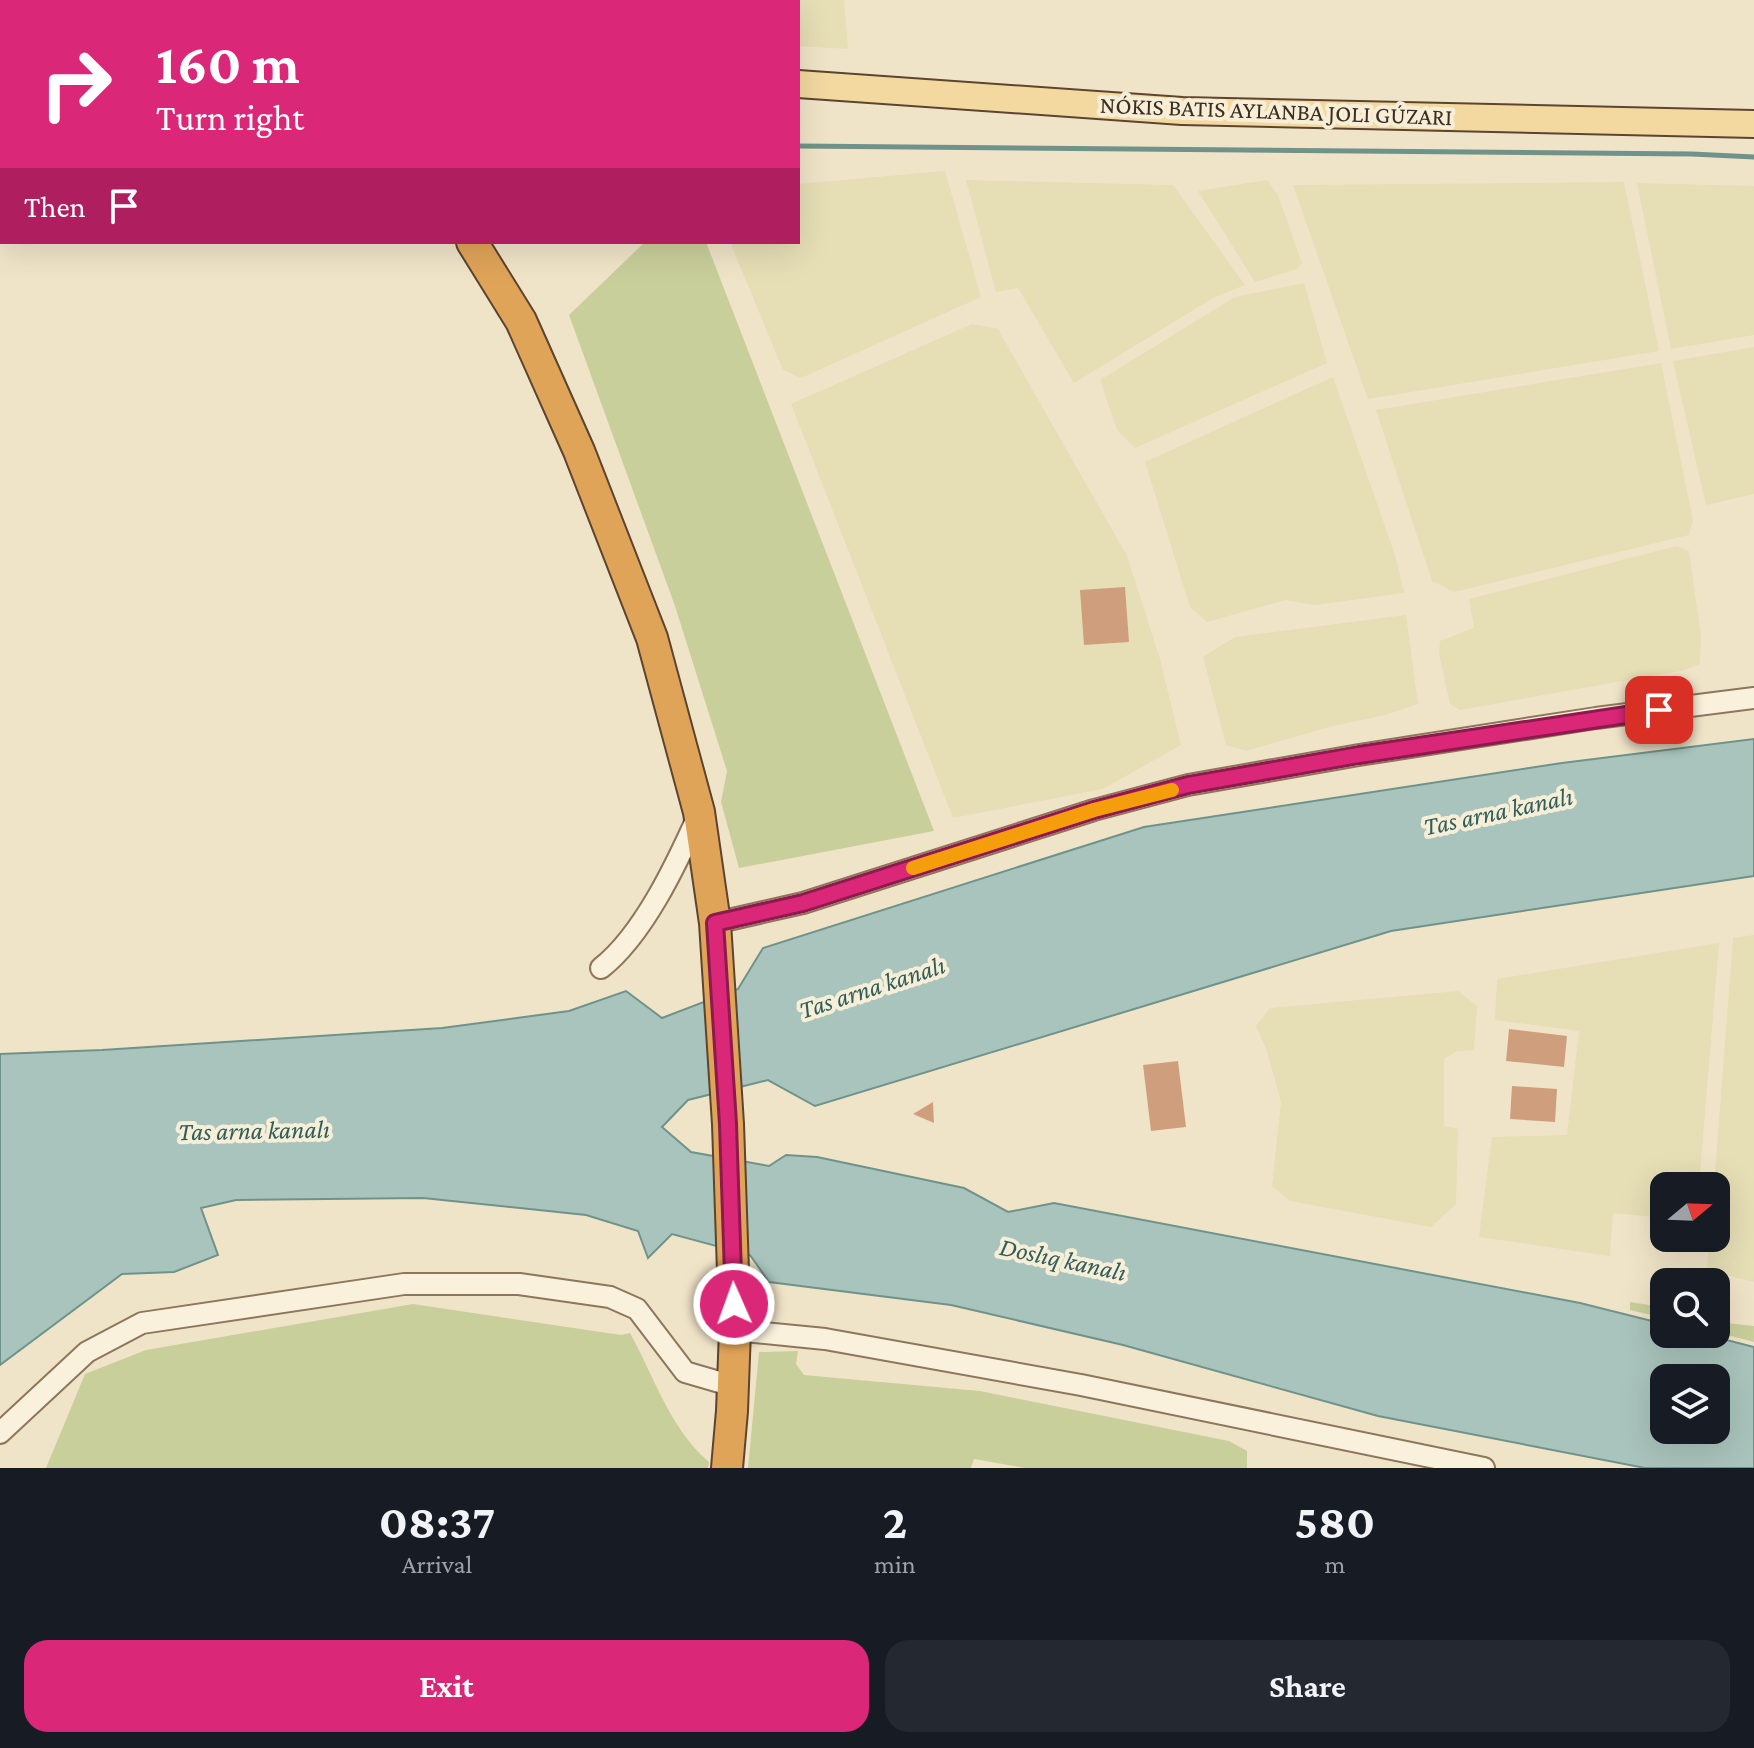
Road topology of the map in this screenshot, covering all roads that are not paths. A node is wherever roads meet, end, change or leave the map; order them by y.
1 (800, 84) edge
2 (1754, 124) edge
3 (473, 244) edge
4 (1754, 698) edge
5 (699, 812) junction
6 (715, 923) junction
7 (601, 968) dead end
8 (735, 1330) junction
9 (733, 1386) junction
10 (0, 1433) edge
11 (727, 1468) edge
12 (1484, 1468) edge

1 - 2 main road
3 - 5 highway
4 - 6 lane
5 - 6 highway
5 - 7 lane
6 - 8 highway
8 - 9 highway
8 - 12 lane
9 - 10 lane
9 - 11 highway

